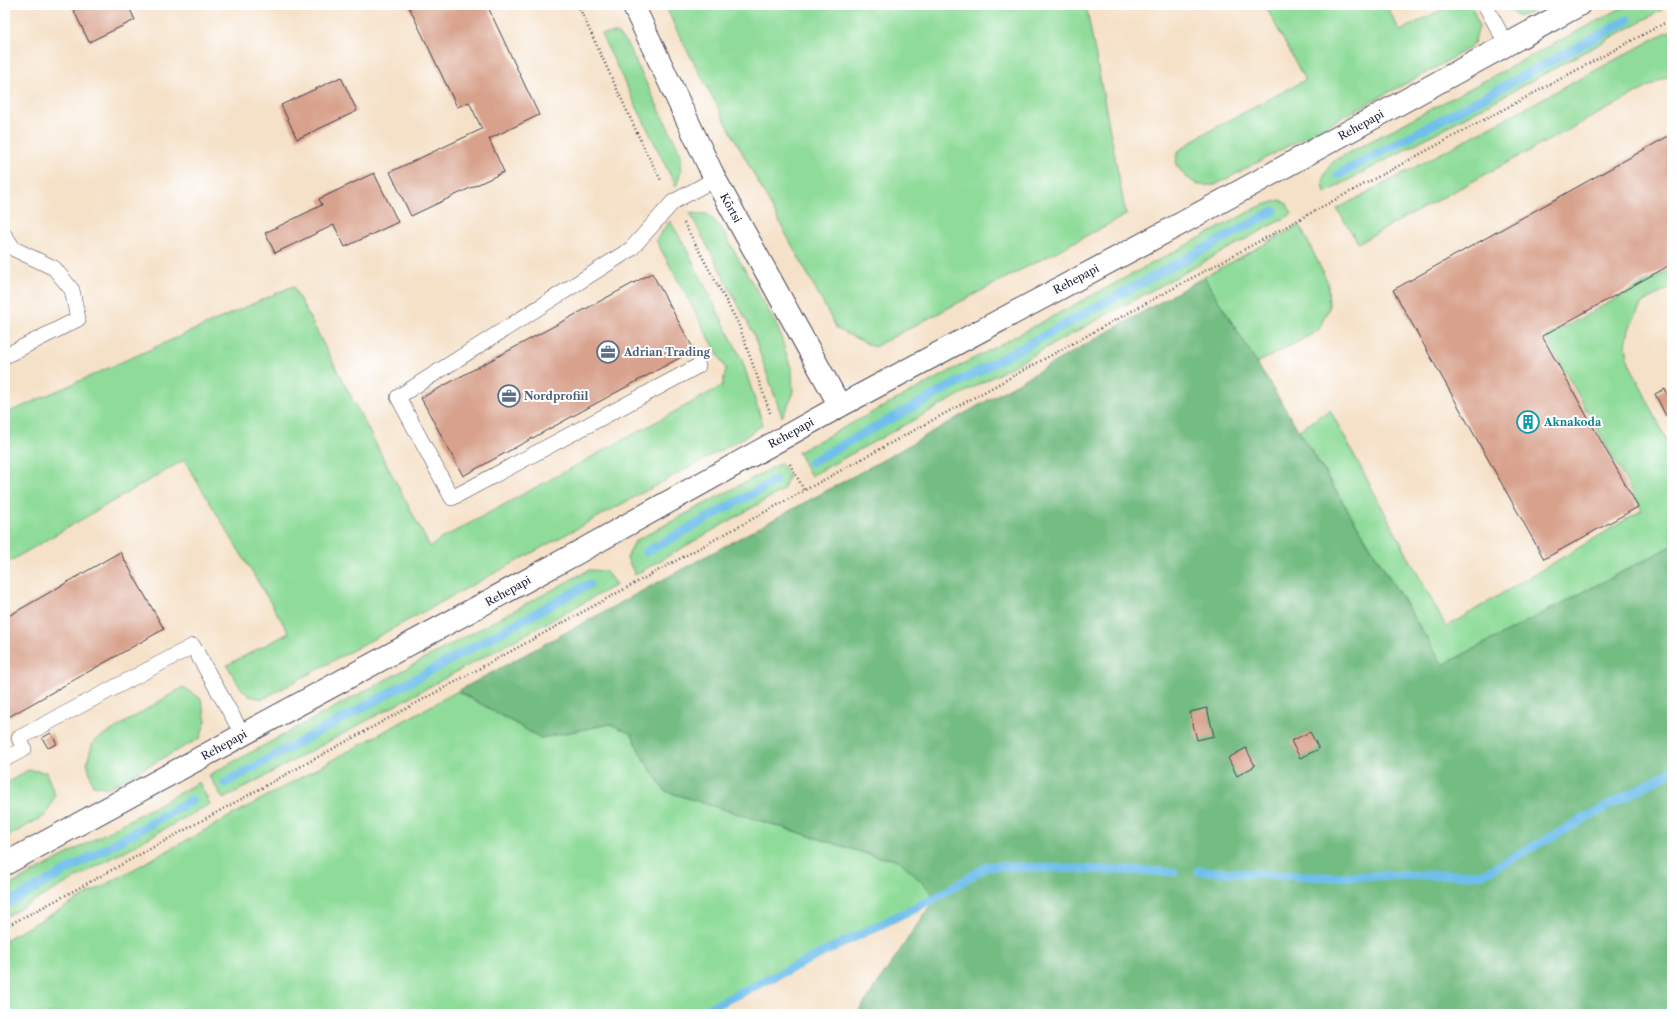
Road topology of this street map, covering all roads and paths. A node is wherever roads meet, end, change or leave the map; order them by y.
1 (633, 5) edge
2 (1486, 5) edge
3 (1579, 5) edge
4 (1669, 5) edge
5 (1672, 10) edge
6 (1672, 19) edge
7 (1507, 45) junction
8 (715, 179) junction
9 (5, 236) edge
10 (5, 356) edge
11 (698, 366) dead end
12 (840, 406) junction
13 (243, 735) junction
14 (5, 759) edge
15 (5, 864) edge
16 (5, 927) edge

1 - 8 street, Kõrtsi
2 - 7 lane
3 - 7 street, Rehepapi
4 - 5 path
6 - 16 path
7 - 12 street, Rehepapi
8 - 11 lane
8 - 12 street, Kõrtsi
9 - 10 lane
12 - 13 street, Rehepapi
13 - 14 lane
13 - 15 street, Rehepapi

